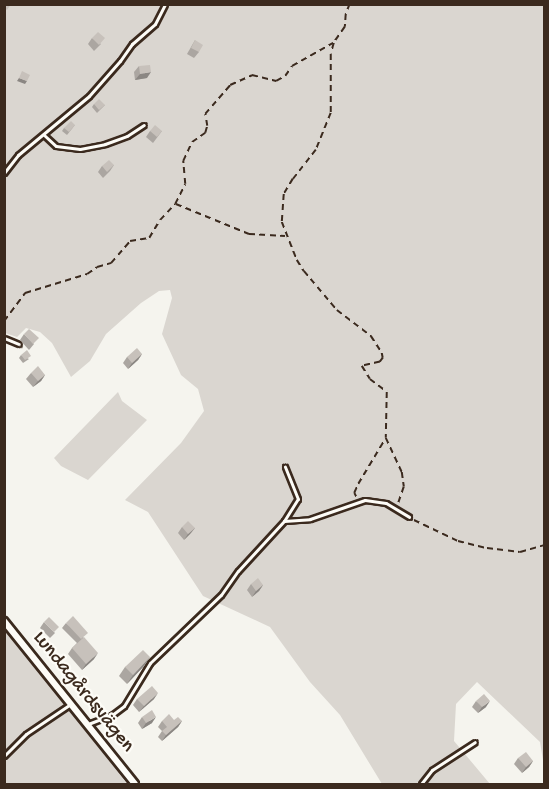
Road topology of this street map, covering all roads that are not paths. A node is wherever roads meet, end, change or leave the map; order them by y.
1 (165, 4) edge
2 (144, 125) dead end
3 (44, 135) junction
4 (4, 173) edge
5 (4, 338) edge
6 (19, 344) dead end
7 (285, 467) dead end
8 (409, 517) road end
9 (284, 521) junction
10 (4, 621) edge
11 (71, 704) junction
12 (87, 724) junction
13 (474, 742) dead end
14 (4, 756) edge
15 (135, 784) edge
16 (421, 784) edge

1 - 3 lane
2 - 3 lane
3 - 4 lane
5 - 6 lane
7 - 9 lane
8 - 9 lane
9 - 12 lane
10 - 11 street, Lundagårdsvägen
11 - 12 street, Lundagårdsvägen
11 - 14 lane
12 - 15 street, Lundagårdsvägen
13 - 16 lane

